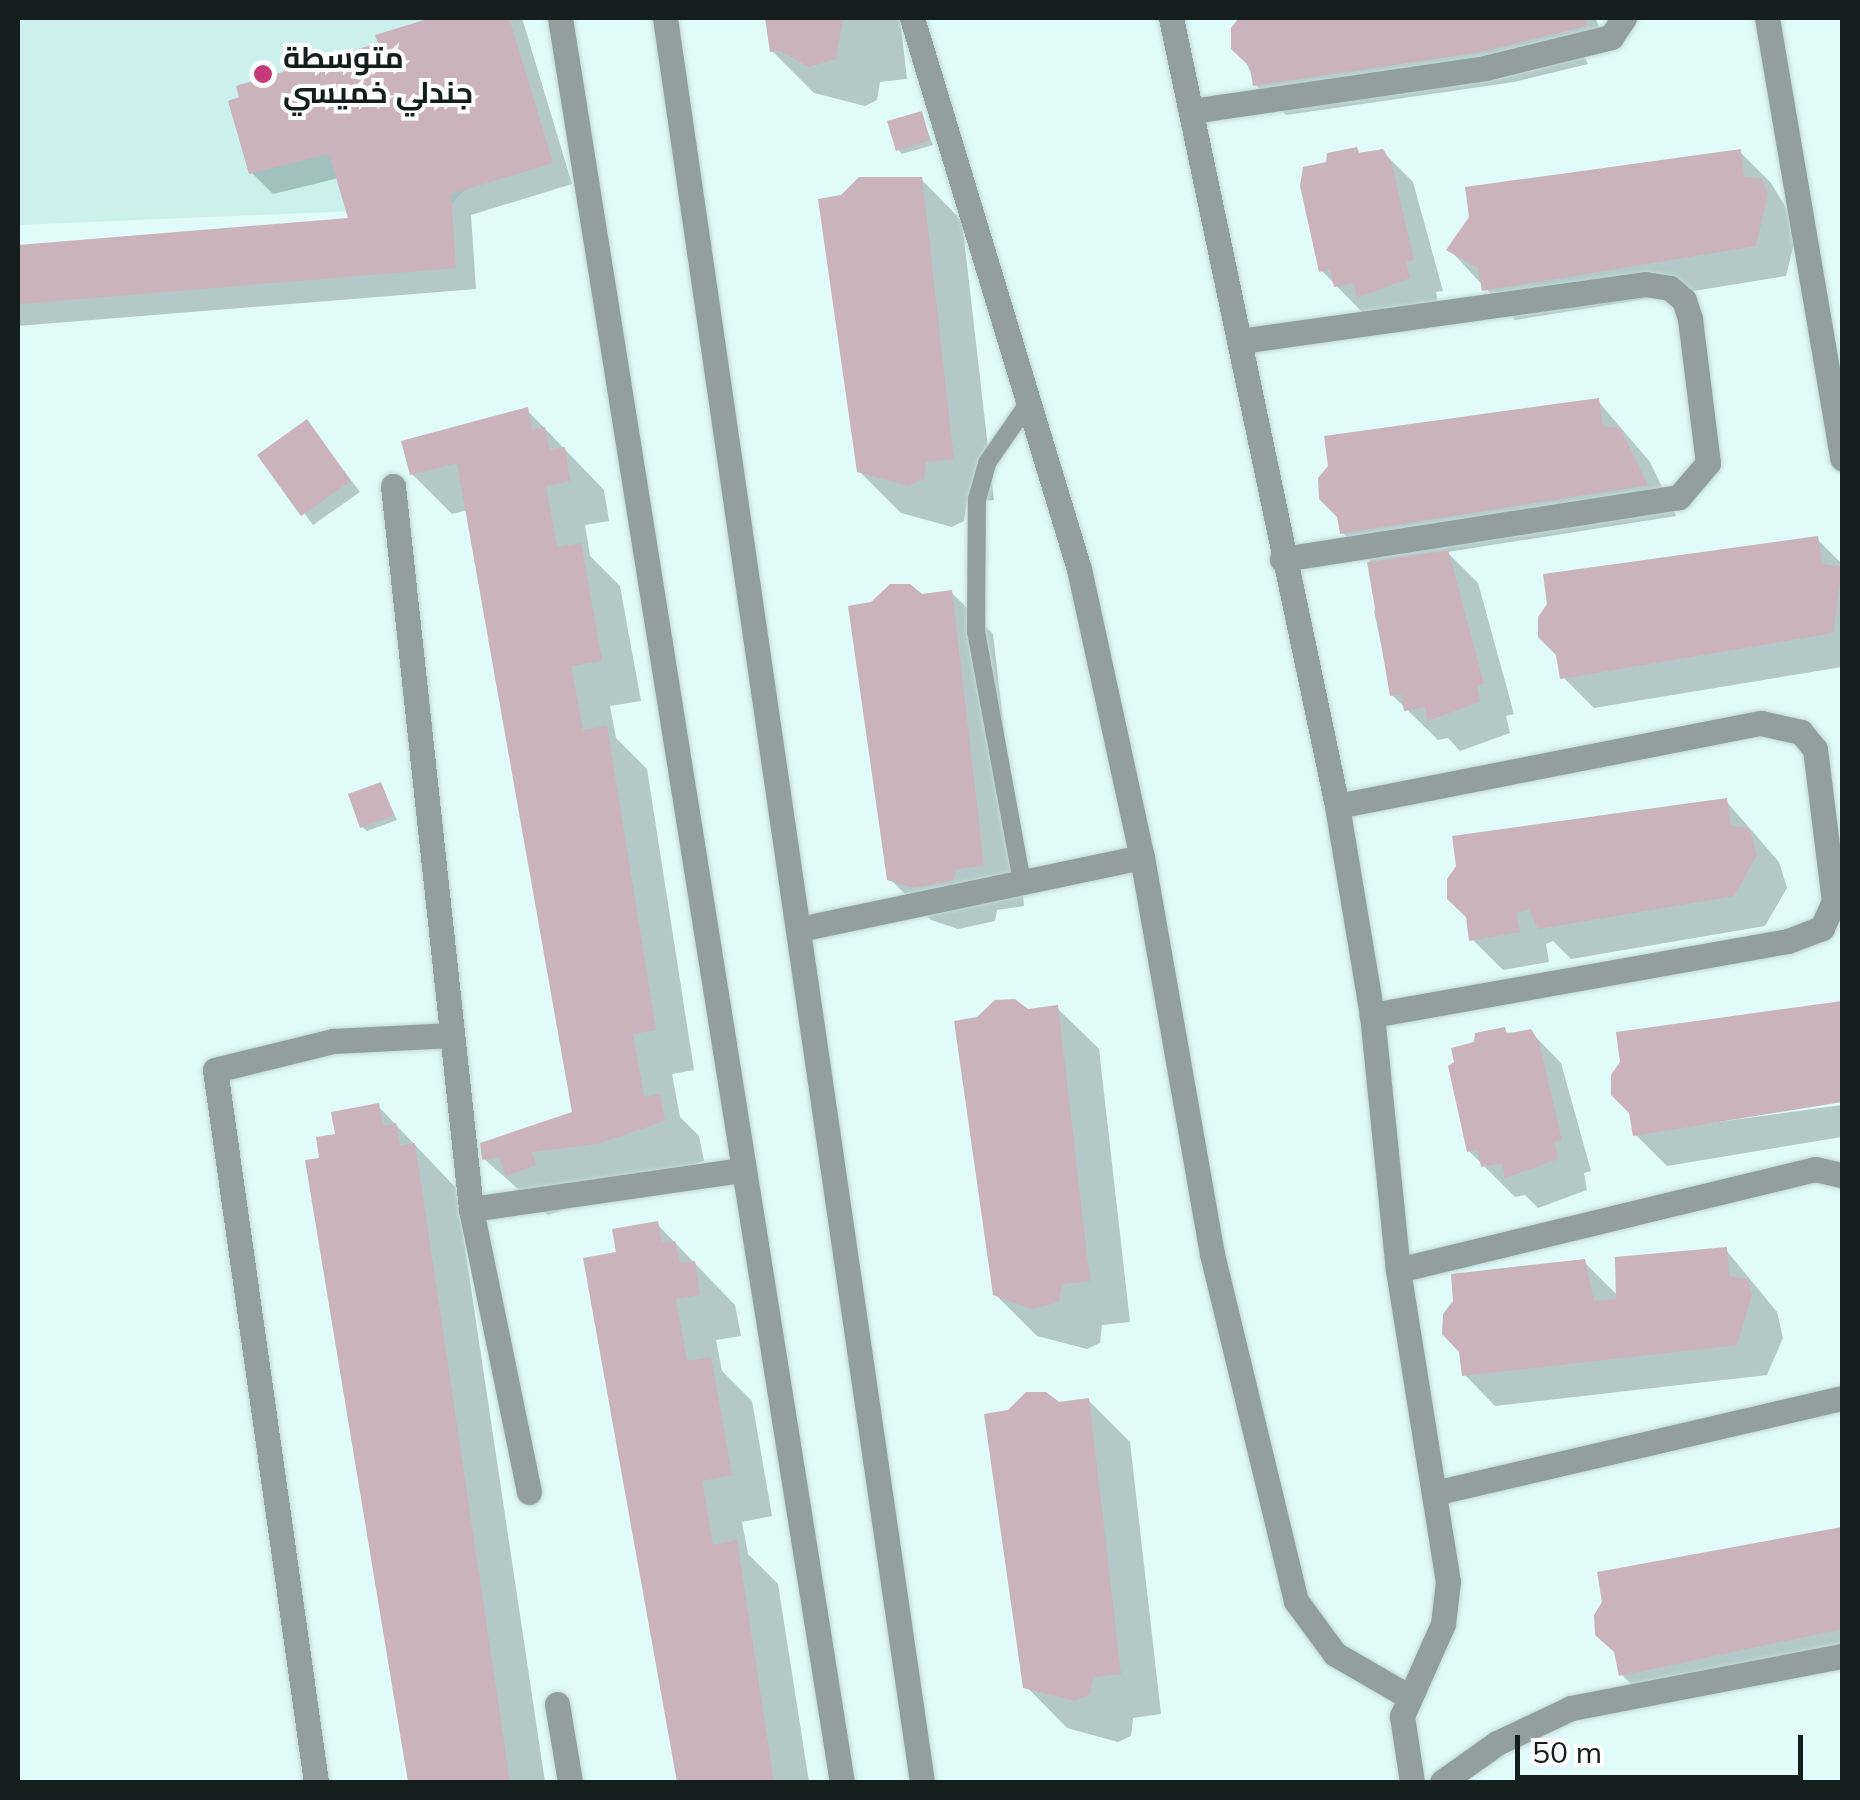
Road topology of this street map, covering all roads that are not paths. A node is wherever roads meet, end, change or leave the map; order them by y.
1 (560, 18) edge
2 (665, 18) edge
3 (912, 18) edge
4 (1171, 18) edge
5 (1624, 18) edge
6 (1767, 18) edge
7 (1191, 112) junction
8 (1240, 341) junction
9 (1027, 405) junction
10 (1842, 459) edge
11 (393, 486) dead end
12 (1282, 558) junction
13 (1336, 806) junction
14 (1142, 857) junction
15 (1022, 882) junction
16 (800, 929) junction
17 (1372, 1015) junction
18 (452, 1035) junction
19 (740, 1170) junction
20 (1842, 1174) edge
21 (471, 1209) junction
22 (1398, 1270) junction
23 (1842, 1398) edge
24 (529, 1492) dead end
25 (1434, 1494) junction
26 (1842, 1656) edge
27 (1406, 1695) junction
28 (557, 1704) dead end
29 (316, 1782) edge
30 (570, 1782) edge
31 (842, 1782) edge
32 (922, 1782) edge
33 (1412, 1782) edge
34 (1442, 1782) edge

1 - 19 street
2 - 16 street
3 - 9 street
4 - 7 street
5 - 7 street
6 - 10 street
7 - 8 street
8 - 12 street
8 - 12 street
9 - 14 street
9 - 15 lane
11 - 18 street
12 - 13 street
13 - 17 street
13 - 17 street
14 - 15 street
14 - 27 street
15 - 16 street
16 - 32 street
17 - 22 street
18 - 21 street
18 - 29 street
19 - 21 street
19 - 31 street
20 - 22 street
21 - 24 street
22 - 25 street
23 - 25 street
25 - 27 street
26 - 34 street
27 - 33 street
28 - 30 street

